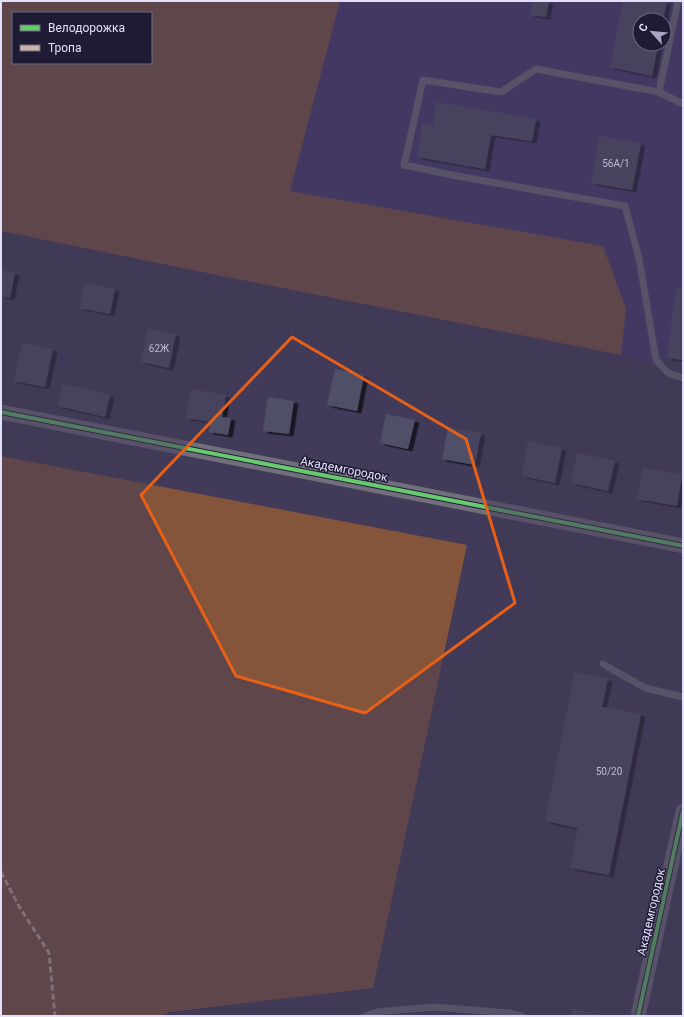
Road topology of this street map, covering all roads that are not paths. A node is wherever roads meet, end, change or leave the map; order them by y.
1 (678, 1) edge
2 (659, 92) junction
3 (683, 104) edge
4 (683, 378) edge
5 (1, 412) edge
6 (683, 546) edge
7 (604, 664) dead end
8 (683, 697) edge
9 (683, 811) edge
10 (365, 1016) edge
11 (522, 1016) edge
12 (638, 1016) edge

1 - 2 lane
2 - 3 lane
2 - 4 lane
5 - 6 street, Академгородок
7 - 8 lane
9 - 12 street, Академгородок
10 - 11 lane

